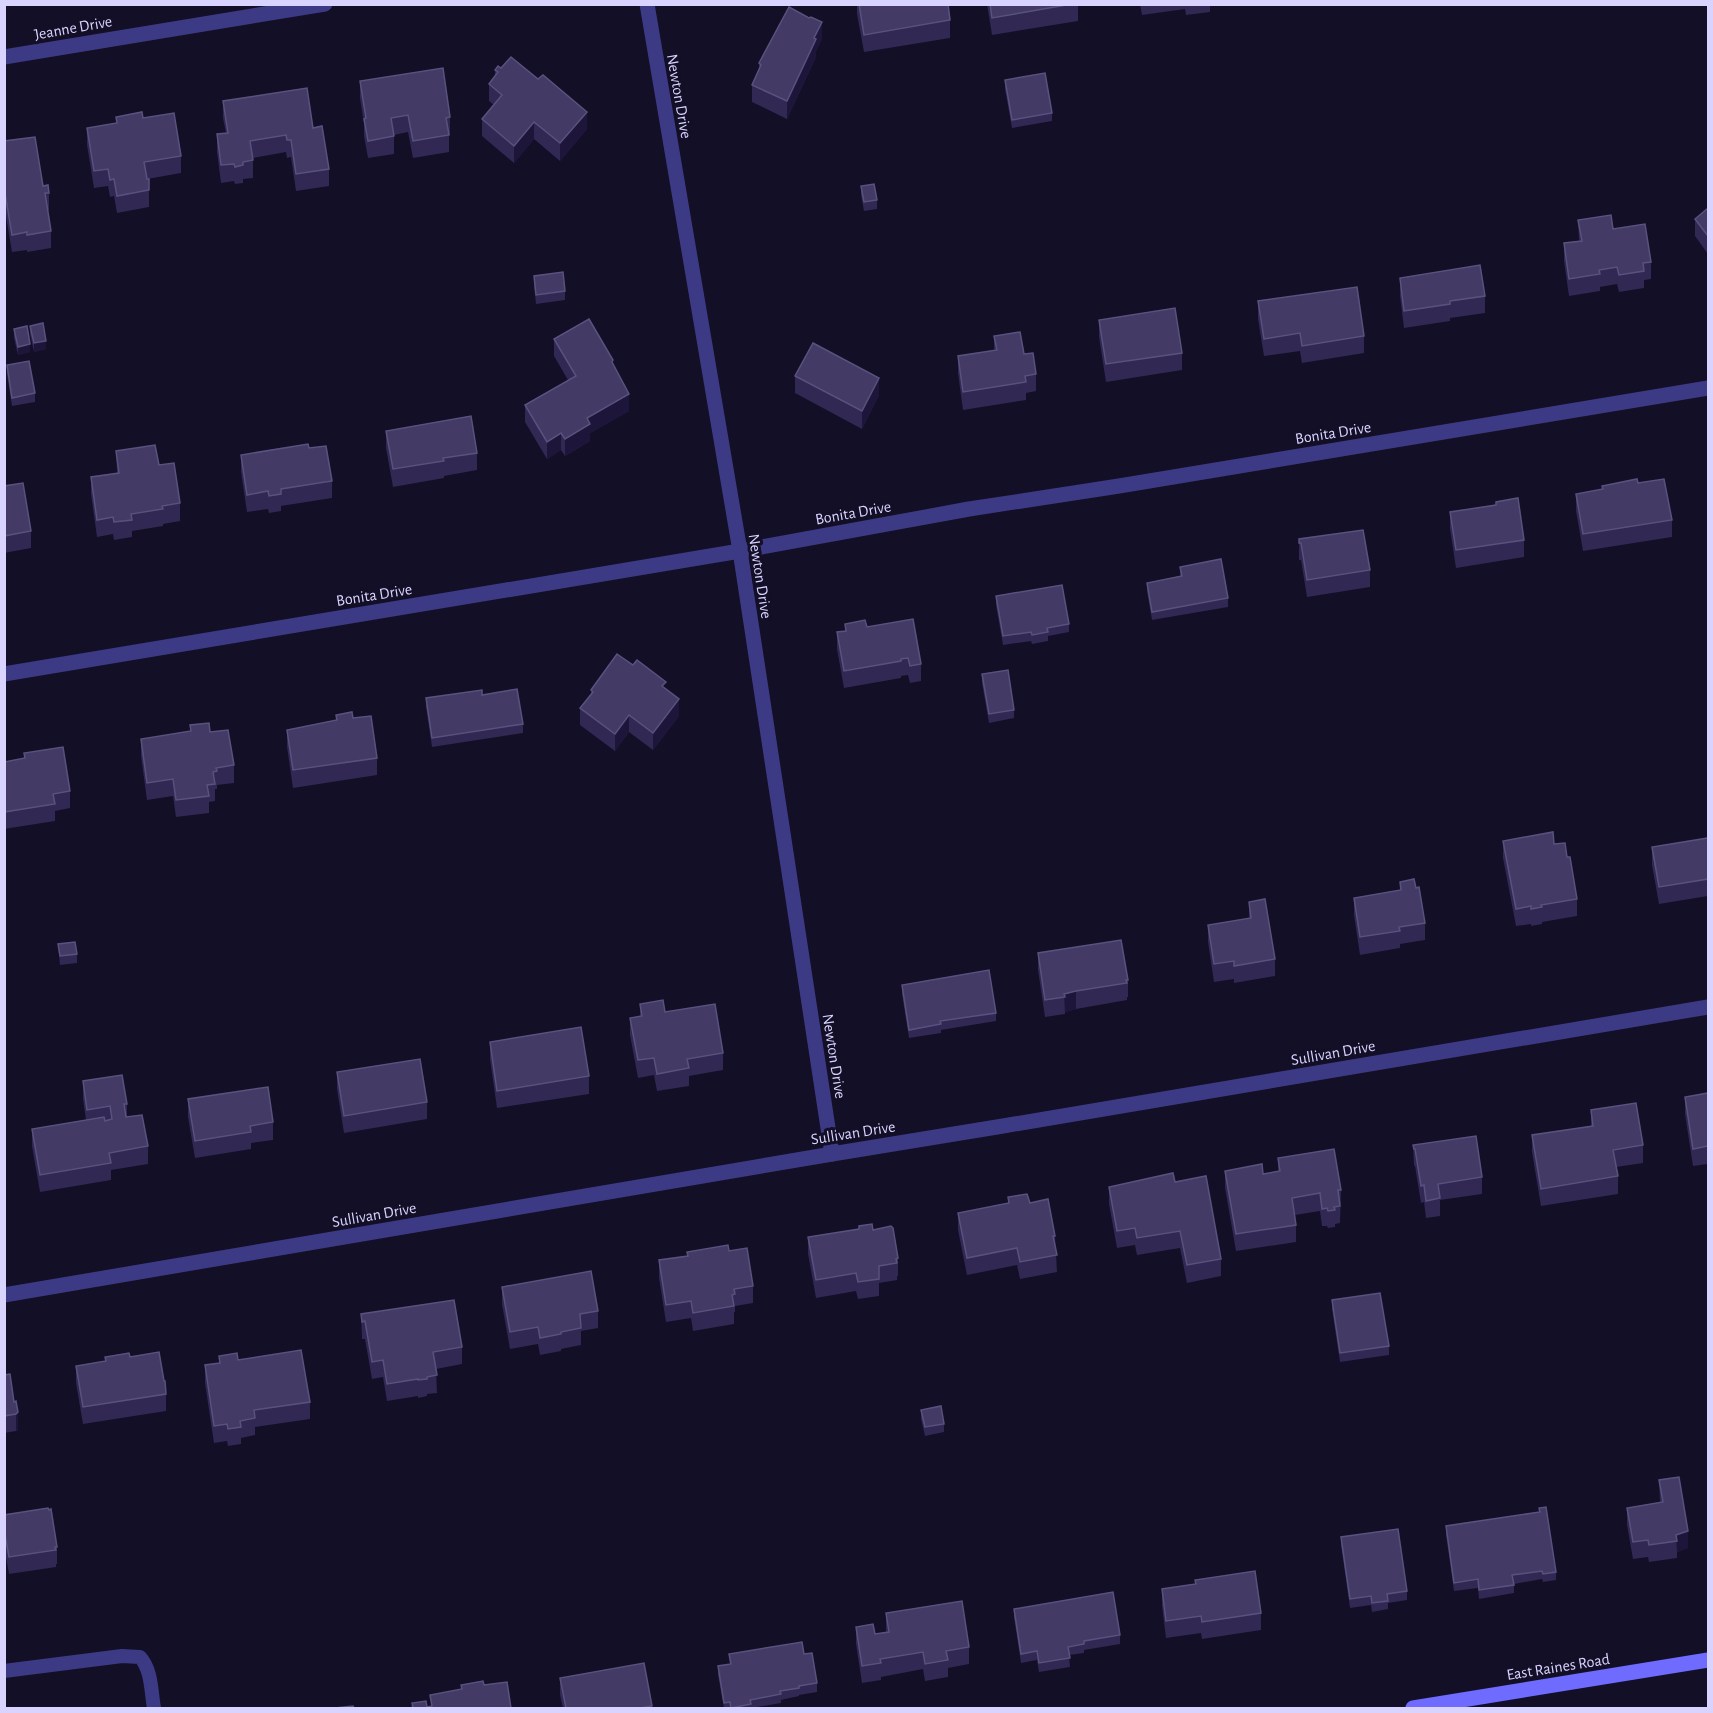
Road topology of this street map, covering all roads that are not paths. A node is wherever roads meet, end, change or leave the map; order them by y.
1 (325, 4) edge
2 (647, 4) edge
3 (4, 57) edge
4 (1708, 388) edge
5 (740, 551) junction
6 (4, 674) edge
7 (1708, 1007) edge
8 (832, 1154) junction
9 (4, 1295) edge
10 (1708, 1660) edge
11 (4, 1671) edge
12 (154, 1708) edge
13 (1413, 1708) edge

1 - 3 street, Jeanne Drive
2 - 5 street, Newton Drive
4 - 5 street, Bonita Drive
5 - 6 street, Bonita Drive
5 - 8 street, Newton Drive
7 - 8 street, Sullivan Drive
8 - 9 street, Sullivan Drive
10 - 13 main road, East Raines Road
11 - 12 lane

